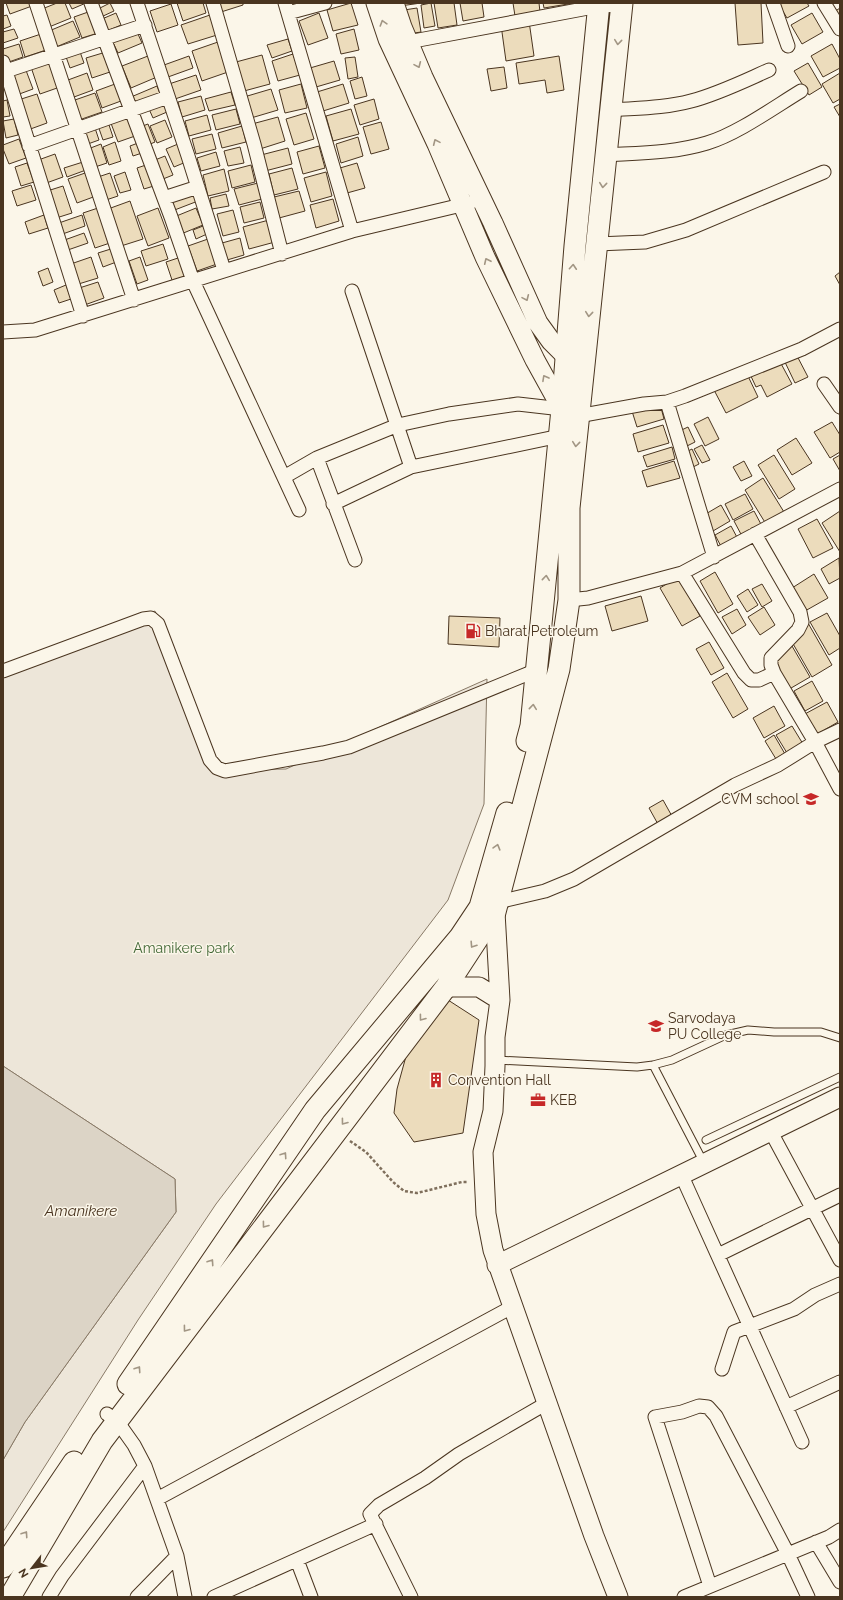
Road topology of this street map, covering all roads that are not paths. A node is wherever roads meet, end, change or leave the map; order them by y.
1 (36, 3) edge
2 (91, 3) edge
3 (137, 3) edge
4 (213, 3) edge
5 (325, 3) edge
6 (376, 3) edge
7 (394, 3) edge
8 (773, 3) edge
9 (824, 3) edge
10 (599, 4) edge
11 (622, 4) edge
12 (286, 8) edge
13 (145, 25) junction
14 (840, 29) edge
15 (105, 39) junction
16 (408, 42) junction
17 (788, 46) dead end
18 (54, 56) junction
19 (5, 67) edge
20 (769, 70) dead end
21 (801, 91) dead end
22 (168, 96) junction
23 (131, 110) junction
24 (611, 110) junction
25 (77, 129) junction
26 (29, 146) junction
27 (606, 155) junction
28 (824, 172) dead end
29 (198, 187) junction
30 (164, 198) junction
31 (482, 199) junction
32 (463, 206) junction
33 (352, 232) junction
34 (597, 244) junction
35 (282, 254) junction
36 (224, 270) junction
37 (193, 280) junction
38 (352, 290) dead end
39 (134, 300) junction
40 (83, 316) junction
41 (840, 329) edge
42 (3, 332) edge
43 (575, 361) junction
44 (824, 384) dead end
45 (667, 402) junction
46 (840, 407) edge
47 (570, 412) junction
48 (398, 425) junction
49 (560, 436) junction
50 (317, 458) junction
51 (411, 467) junction
52 (284, 477) junction
53 (840, 489) edge
54 (334, 504) junction
55 (299, 510) dead end
56 (755, 534) junction
57 (714, 557) junction
58 (355, 560) dead end
59 (682, 573) junction
60 (569, 600) junction
61 (537, 670) junction
62 (3, 671) edge
63 (774, 673) junction
64 (840, 730) edge
65 (815, 742) junction
66 (840, 789) edge
67 (492, 903) junction
68 (446, 987) junction
69 (500, 1000) junction
70 (840, 1038) edge
71 (495, 1060) junction
72 (653, 1065) junction
73 (840, 1077) edge
74 (840, 1097) edge
75 (771, 1132) junction
76 (706, 1140) dead end
77 (704, 1163) junction
78 (682, 1174) junction
79 (840, 1195) edge
80 (812, 1208) junction
81 (718, 1255) junction
82 (840, 1260) edge
83 (496, 1264) junction
84 (840, 1284) edge
85 (512, 1307) junction
86 (750, 1327) junction
87 (722, 1369) dead end
88 (840, 1382) edge
89 (546, 1403) junction
90 (786, 1406) junction
91 (112, 1418) junction
92 (802, 1442) dead end
93 (145, 1466) junction
94 (157, 1499) junction
95 (376, 1524) junction
96 (840, 1530) edge
97 (816, 1542) junction
98 (788, 1554) junction
99 (176, 1556) junction
100 (297, 1560) junction
101 (3, 1567) edge
102 (840, 1582) edge
103 (710, 1586) junction
104 (691, 1596) edge
105 (10, 1597) edge
106 (49, 1597) edge
107 (137, 1597) edge
108 (185, 1597) edge
109 (214, 1597) edge
110 (312, 1597) edge
111 (411, 1597) edge
112 (618, 1597) edge
113 (808, 1597) edge

1 - 18 street
2 - 15 street
3 - 13 street
4 - 35 street
5 - 12 street
32 -> 6 main road
7 - 16 main road
8 - 17 street
9 - 14 street
10 - 11 street
10 - 16 street
43 -> 10 main road
11 -> 24 main road
12 - 33 street
13 - 15 street
13 - 22 street
15 - 18 street
15 - 23 street
16 -> 31 main road
18 - 19 street
18 - 25 street
19 - 26 street
20 - 24 street
21 - 27 street
22 - 23 street
22 - 29 street
23 - 25 street
23 - 30 street
24 - 27 main road
25 - 26 street
25 - 39 street
26 - 40 street
27 -> 34 main road
28 - 34 street
29 - 30 street
29 - 36 street
30 - 37 street
31 - 32 street
31 -> 43 main road
32 - 33 street
47 -> 32 main road
33 - 35 street
34 -> 43 main road
35 - 36 street
36 - 37 street
37 - 39 street
37 - 52 street
38 - 48 street
39 - 40 street
40 - 42 street
41 - 45 street
43 - 47 main road
44 - 46 street
45 - 47 street
45 - 57 street
47 - 48 street
47 - 49 main road
47 -> 60 main road
48 - 50 street
48 - 51 street
49 - 51 street
61 -> 49 main road
50 - 52 street
50 - 54 street
51 - 54 street
52 - 55 street
53 - 56 street
54 - 58 street
56 - 57 street
56 - 63 street
57 - 59 street
59 - 60 street
59 - 63 street
60 - 67 main road
61 - 62 street
67 -> 61 main road
63 - 65 street
64 - 65 street
65 - 66 street
65 - 67 street
67 -> 68 main road
67 - 69 main road
91 -> 67 main road
68 - 69 main road
68 -> 91 main road
69 - 71 main road
70 - 72 lane
71 - 72 lane
71 - 83 main road
72 - 77 lane
73 - 76 lane
74 - 75 main road
75 - 77 main road
75 - 80 street
77 - 78 main road
78 - 81 street
78 - 83 main road
79 - 80 street
80 - 81 street
80 - 82 street
81 - 86 street
83 - 85 main road
84 - 86 street
85 - 89 main road
85 - 94 street
86 - 87 street
86 - 90 street
88 - 90 street
89 - 95 street
89 - 112 main road
90 - 92 street
91 - 93 street
101 -> 91 main road
91 - 105 main road
93 - 94 street
93 - 106 street
94 - 99 street
95 - 100 street
95 - 111 street
96 - 97 street
97 - 98 street
97 - 102 street
98 - 103 street
98 - 103 street
98 - 113 street
99 - 107 street
99 - 108 street
100 - 109 street
100 - 110 street
103 - 104 street

